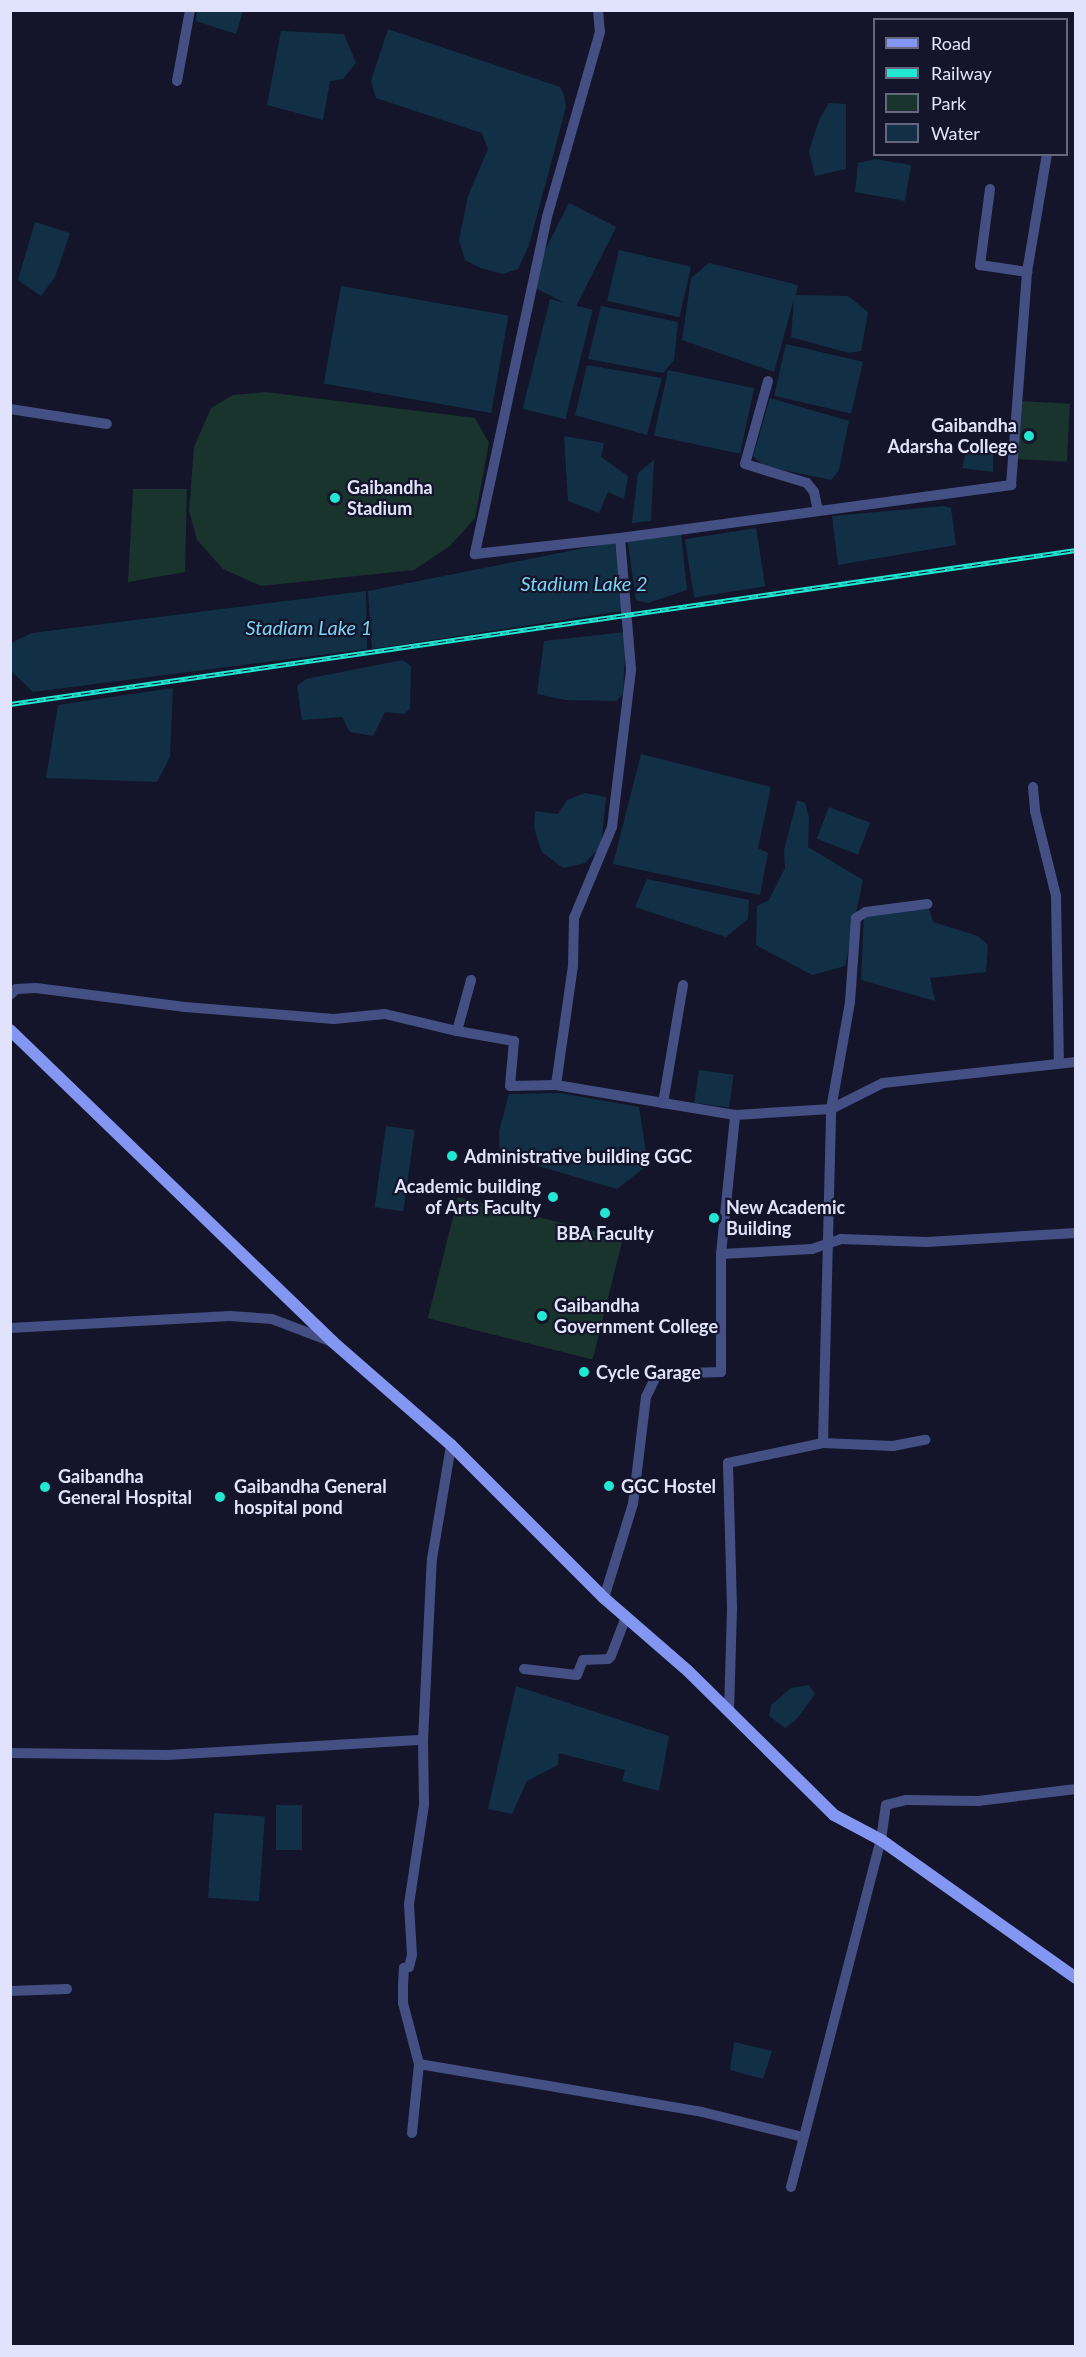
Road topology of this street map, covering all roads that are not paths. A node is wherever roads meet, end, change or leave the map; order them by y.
1 (190, 10) edge
2 (598, 10) edge
3 (177, 81) dead end
4 (1047, 156) edge
5 (990, 189) dead end
6 (1027, 272) junction
7 (768, 381) dead end
8 (10, 409) edge
9 (107, 424) dead end
10 (818, 511) junction
11 (620, 538) junction
12 (1033, 787) dead end
13 (927, 904) dead end
14 (471, 980) dead end
15 (683, 985) dead end
16 (10, 995) edge
17 (10, 1030) edge
18 (457, 1031) junction
19 (1076, 1062) edge
20 (1059, 1063) junction
21 (556, 1085) junction
22 (663, 1103) junction
23 (831, 1109) junction
24 (735, 1115) junction
25 (1076, 1233) edge
26 (826, 1244) junction
27 (721, 1254) junction
28 (10, 1328) edge
29 (333, 1342) junction
30 (925, 1440) dead end
31 (823, 1443) junction
32 (451, 1445) junction
33 (604, 1598) junction
34 (626, 1617) junction
35 (524, 1669) dead end
36 (729, 1711) junction
37 (423, 1740) junction
38 (10, 1753) edge
39 (1076, 1789) edge
40 (881, 1840) junction
41 (1076, 1978) edge
42 (67, 1989) dead end
43 (10, 1991) edge
44 (419, 2064) junction
45 (412, 2133) dead end
46 (803, 2137) junction
47 (791, 2187) dead end

1 - 3 street
2 - 11 street
4 - 6 street
5 - 6 street
6 - 10 street
7 - 10 street
8 - 9 street
10 - 11 street
11 - 21 street
12 - 20 street
13 - 23 street
14 - 18 street
15 - 22 street
16 - 18 street
17 - 29 main road
18 - 21 street
19 - 20 street
20 - 23 street
21 - 22 street
22 - 24 street
23 - 24 street
23 - 26 street
24 - 27 street
25 - 26 street
26 - 27 street
26 - 31 street
27 - 33 street
28 - 29 street
29 - 32 main road
30 - 31 street
31 - 36 street
32 - 33 main road
32 - 37 street
33 - 34 main road
34 - 35 street
34 - 36 main road
36 - 40 main road
37 - 38 street
37 - 44 street
39 - 40 street
40 - 41 main road
40 - 46 street
42 - 43 street
44 - 45 street
44 - 46 street
46 - 47 street

